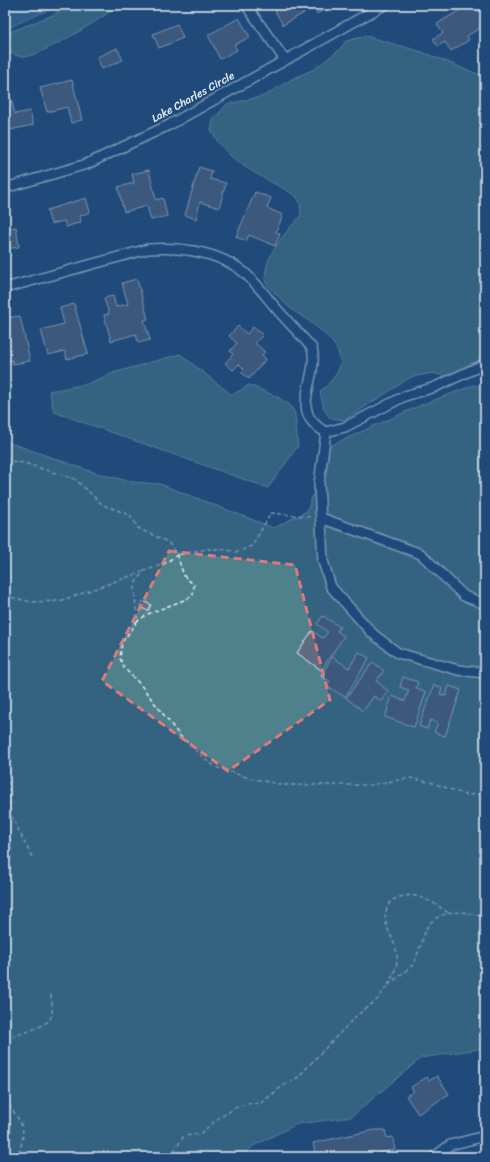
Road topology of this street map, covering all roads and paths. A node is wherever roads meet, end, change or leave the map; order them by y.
1 (246, 5) edge
2 (384, 5) edge
3 (285, 60) junction
4 (5, 188) edge
5 (5, 288) edge
6 (485, 364) edge
7 (326, 432) junction
8 (5, 460) edge
9 (321, 518) junction
10 (177, 555) junction
11 (144, 572) junction
12 (5, 596) edge
13 (485, 604) edge
14 (135, 624) junction
15 (485, 673) edge
16 (5, 725) edge
17 (485, 794) edge
18 (32, 857) dead end
19 (448, 913) junction
20 (485, 918) edge
21 (387, 986) junction
22 (50, 994) dead end
23 (5, 1038) edge
24 (5, 1099) edge
25 (485, 1136) edge
26 (17, 1157) edge
27 (170, 1157) edge
28 (434, 1157) edge

1 - 3 street
2 - 3 street, Lake Charles Circle
3 - 4 street, Lake Charles Circle
5 - 7 street
6 - 7 street
7 - 9 street
8 - 10 path
9 - 10 path
9 - 13 street
9 - 15 street
10 - 11 path
10 - 14 path
11 - 12 path
11 - 14 path
14 - 17 path
16 - 18 path
19 - 20 path
19 - 21 path
19 - 21 path
21 - 27 path
22 - 23 path
24 - 26 path
25 - 28 street

